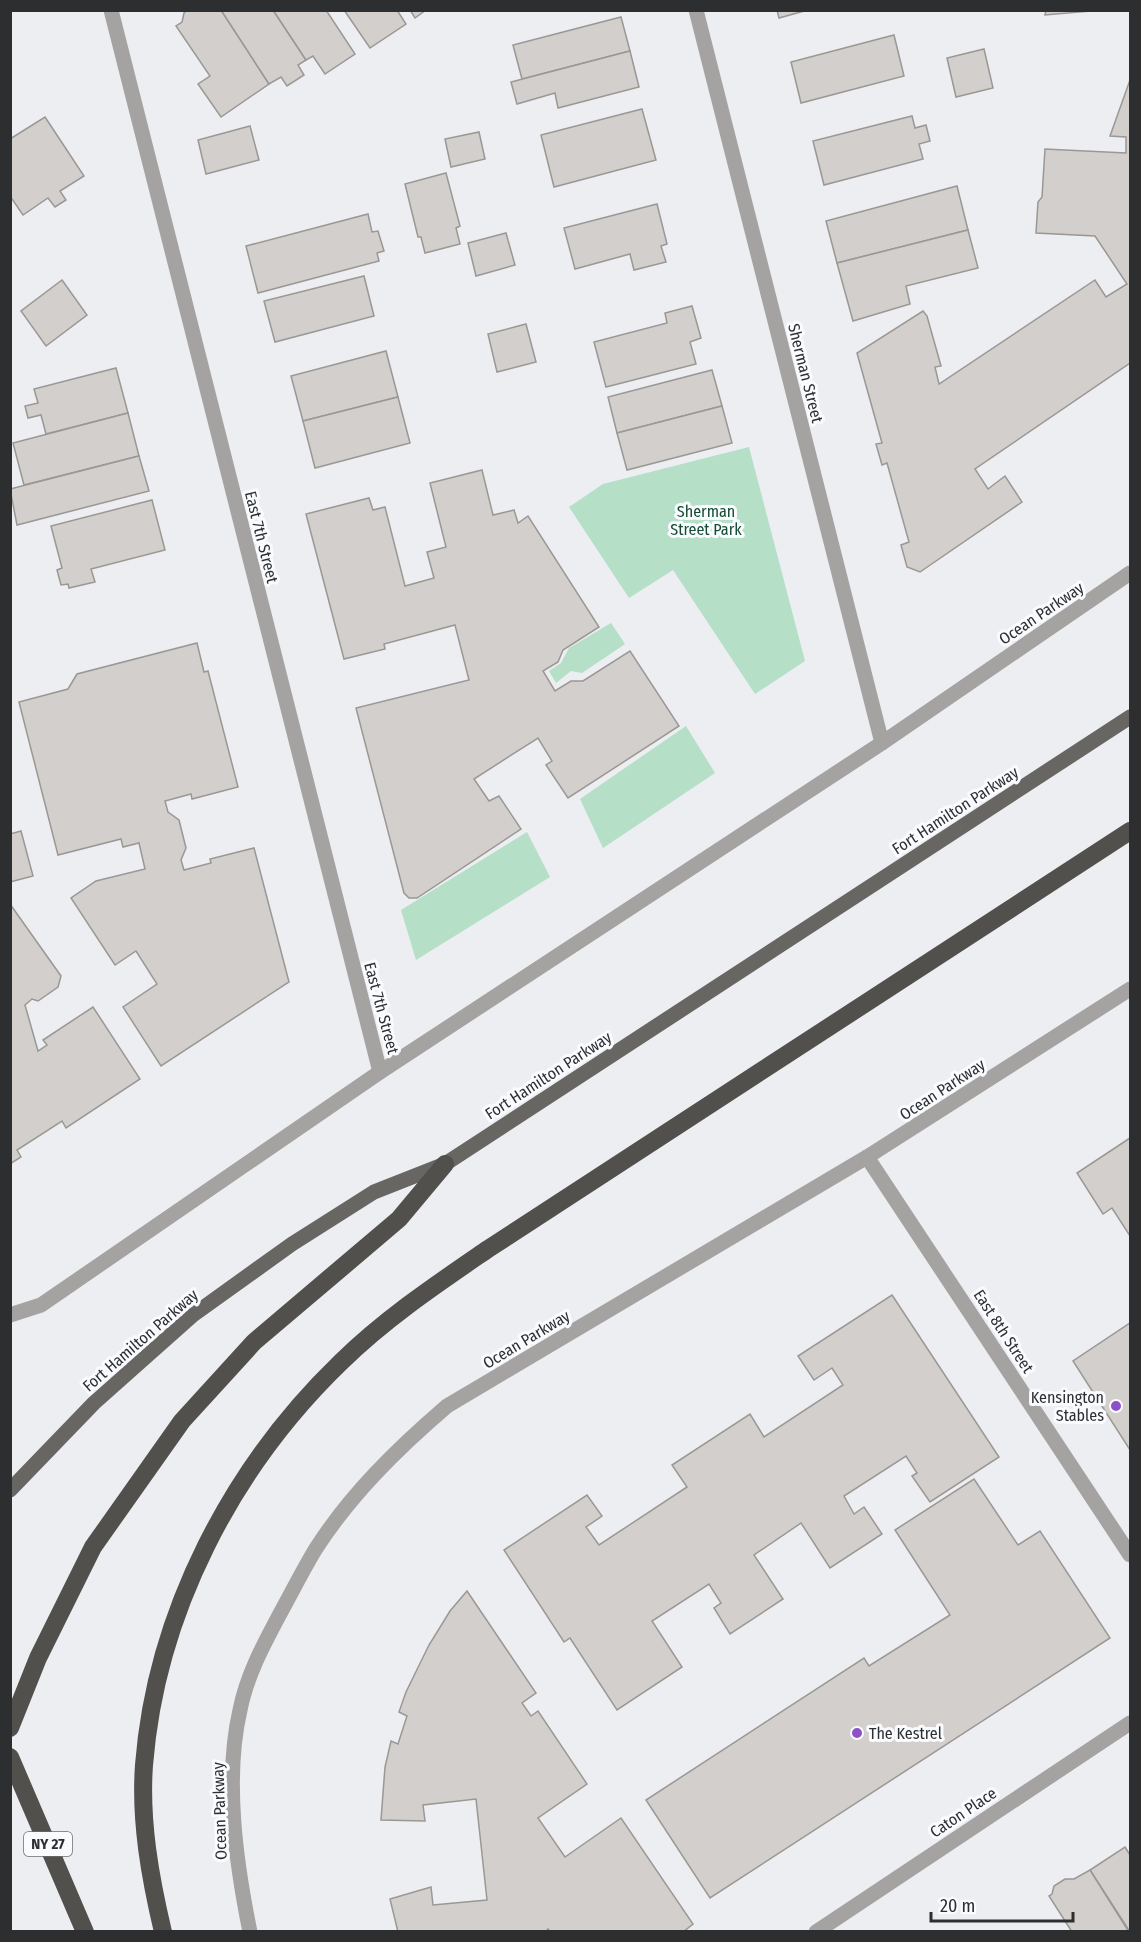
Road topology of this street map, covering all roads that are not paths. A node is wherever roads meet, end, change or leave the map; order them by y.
1 (111, 10) edge
2 (696, 10) edge
3 (1131, 573) edge
4 (1131, 717) edge
5 (882, 743) junction
6 (1131, 831) edge
7 (1131, 989) edge
8 (380, 1072) junction
9 (867, 1157) junction
10 (446, 1164) junction
11 (10, 1315) edge
12 (10, 1490) edge
13 (1131, 1555) edge
14 (1131, 1723) edge
15 (10, 1728) edge
16 (10, 1757) edge
17 (85, 1932) edge
18 (163, 1932) edge
19 (250, 1932) edge
20 (816, 1932) edge

1 - 8 street, East 7th Street
2 - 5 street, Sherman Street
3 - 5 street, Ocean Parkway
4 - 10 main road, Fort Hamilton Parkway
5 - 8 street, Ocean Parkway
6 - 18 highway
7 - 9 street, Ocean Parkway
8 - 11 street, Ocean Parkway
9 - 13 street, East 8th Street
9 - 19 street, Ocean Parkway
10 - 12 main road, Fort Hamilton Parkway
10 - 15 highway
14 - 20 street, Caton Place
16 - 17 highway, NY 27

